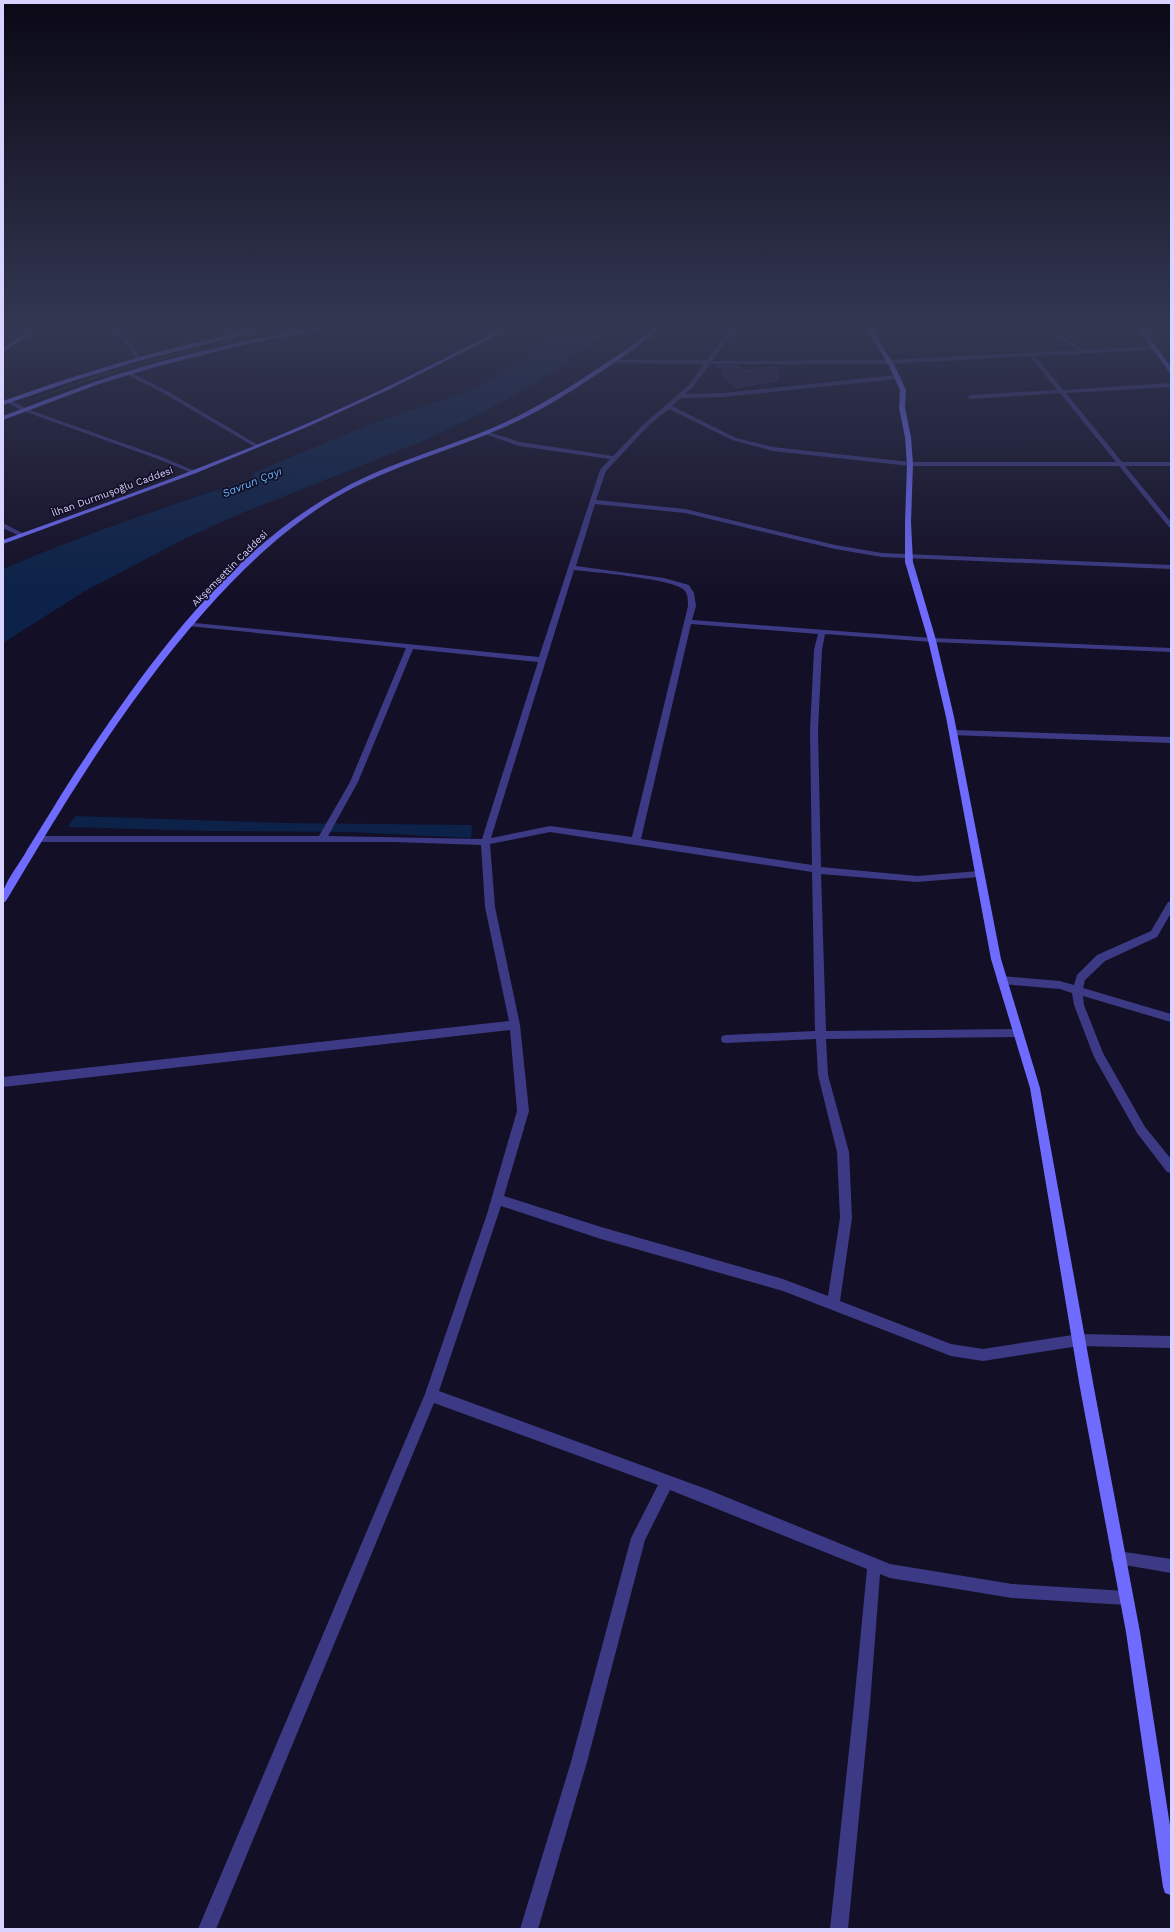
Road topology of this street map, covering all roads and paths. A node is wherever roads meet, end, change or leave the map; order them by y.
1 (40, 415) edge
2 (205, 415) edge
3 (327, 415) edge
4 (523, 415) edge
5 (657, 415) edge
6 (686, 415) edge
7 (903, 415) edge
8 (1082, 415) edge
9 (485, 433) junction
10 (257, 446) junction
11 (615, 458) junction
12 (910, 464) junction
13 (1171, 464) edge
14 (1121, 465) junction
15 (194, 472) junction
16 (592, 502) junction
17 (3, 526) edge
18 (1171, 526) edge
19 (22, 535) junction
20 (3, 542) edge
21 (909, 555) junction
22 (571, 567) junction
23 (1171, 567) edge
24 (688, 622) junction
25 (188, 624) junction
26 (822, 631) junction
27 (932, 640) junction
28 (410, 648) junction
29 (1171, 650) edge
30 (542, 660) junction
31 (953, 733) junction
32 (1171, 740) edge
33 (38, 839) junction
34 (322, 839) junction
35 (636, 841) junction
36 (485, 842) junction
37 (817, 870) junction
38 (979, 874) junction
39 (3, 899) edge
40 (1171, 906) edge
41 (1002, 980) junction
42 (1077, 990) junction
43 (1171, 1018) edge
44 (515, 1025) junction
45 (1018, 1033) junction
46 (820, 1035) junction
47 (726, 1039) dead end
48 (3, 1082) edge
49 (1171, 1168) edge
50 (497, 1199) junction
51 (833, 1304) junction
52 (1079, 1340) junction
53 (1171, 1342) edge
54 (431, 1395) junction
55 (668, 1482) junction
56 (1118, 1558) junction
57 (874, 1564) junction
58 (1171, 1566) edge
59 (1126, 1598) junction
60 (1171, 1887) edge
61 (207, 1929) edge
62 (529, 1929) edge
63 (839, 1929) edge

1 - 15 street
2 - 10 street
3 - 10 street, İlhan Durmuşoğlu Caddesi
4 - 9 street, Akşemsettin Caddesi
5 - 11 street
6 - 12 street
7 - 12 street
8 - 14 street
9 - 11 street
9 - 25 street, Akşemsettin Caddesi
10 - 15 street, İlhan Durmuşoğlu Caddesi
11 - 16 street
12 - 14 street
12 - 21 street
13 - 14 street
14 - 18 street
15 - 19 street, İlhan Durmuşoğlu Caddesi
16 - 21 street
16 - 22 street
17 - 19 street
19 - 20 street, İlhan Durmuşoğlu Caddesi
21 - 23 street
21 - 27 street
22 - 24 street
22 - 30 street
24 - 26 street
24 - 35 street
25 - 28 street
25 - 33 street, Akşemsettin Caddesi
26 - 27 street
26 - 37 street
27 - 29 street
27 - 31 street
28 - 30 street
28 - 34 street
30 - 36 street
31 - 32 street
31 - 38 street
33 - 34 street
33 - 39 street, Akşemsettin Caddesi
34 - 36 street
35 - 36 street
35 - 37 street
36 - 44 street
37 - 38 street
37 - 46 street
38 - 41 street
40 - 42 street
41 - 42 street
41 - 45 street
42 - 43 street
42 - 49 street
44 - 48 street
44 - 50 street
45 - 46 street
45 - 52 street
46 - 47 street
46 - 51 street
50 - 51 street
50 - 54 street
51 - 52 street
52 - 53 street
52 - 56 street
54 - 55 street
54 - 61 street
55 - 57 street
55 - 62 street
56 - 58 street
56 - 59 street
57 - 59 street
57 - 63 street
59 - 60 street

